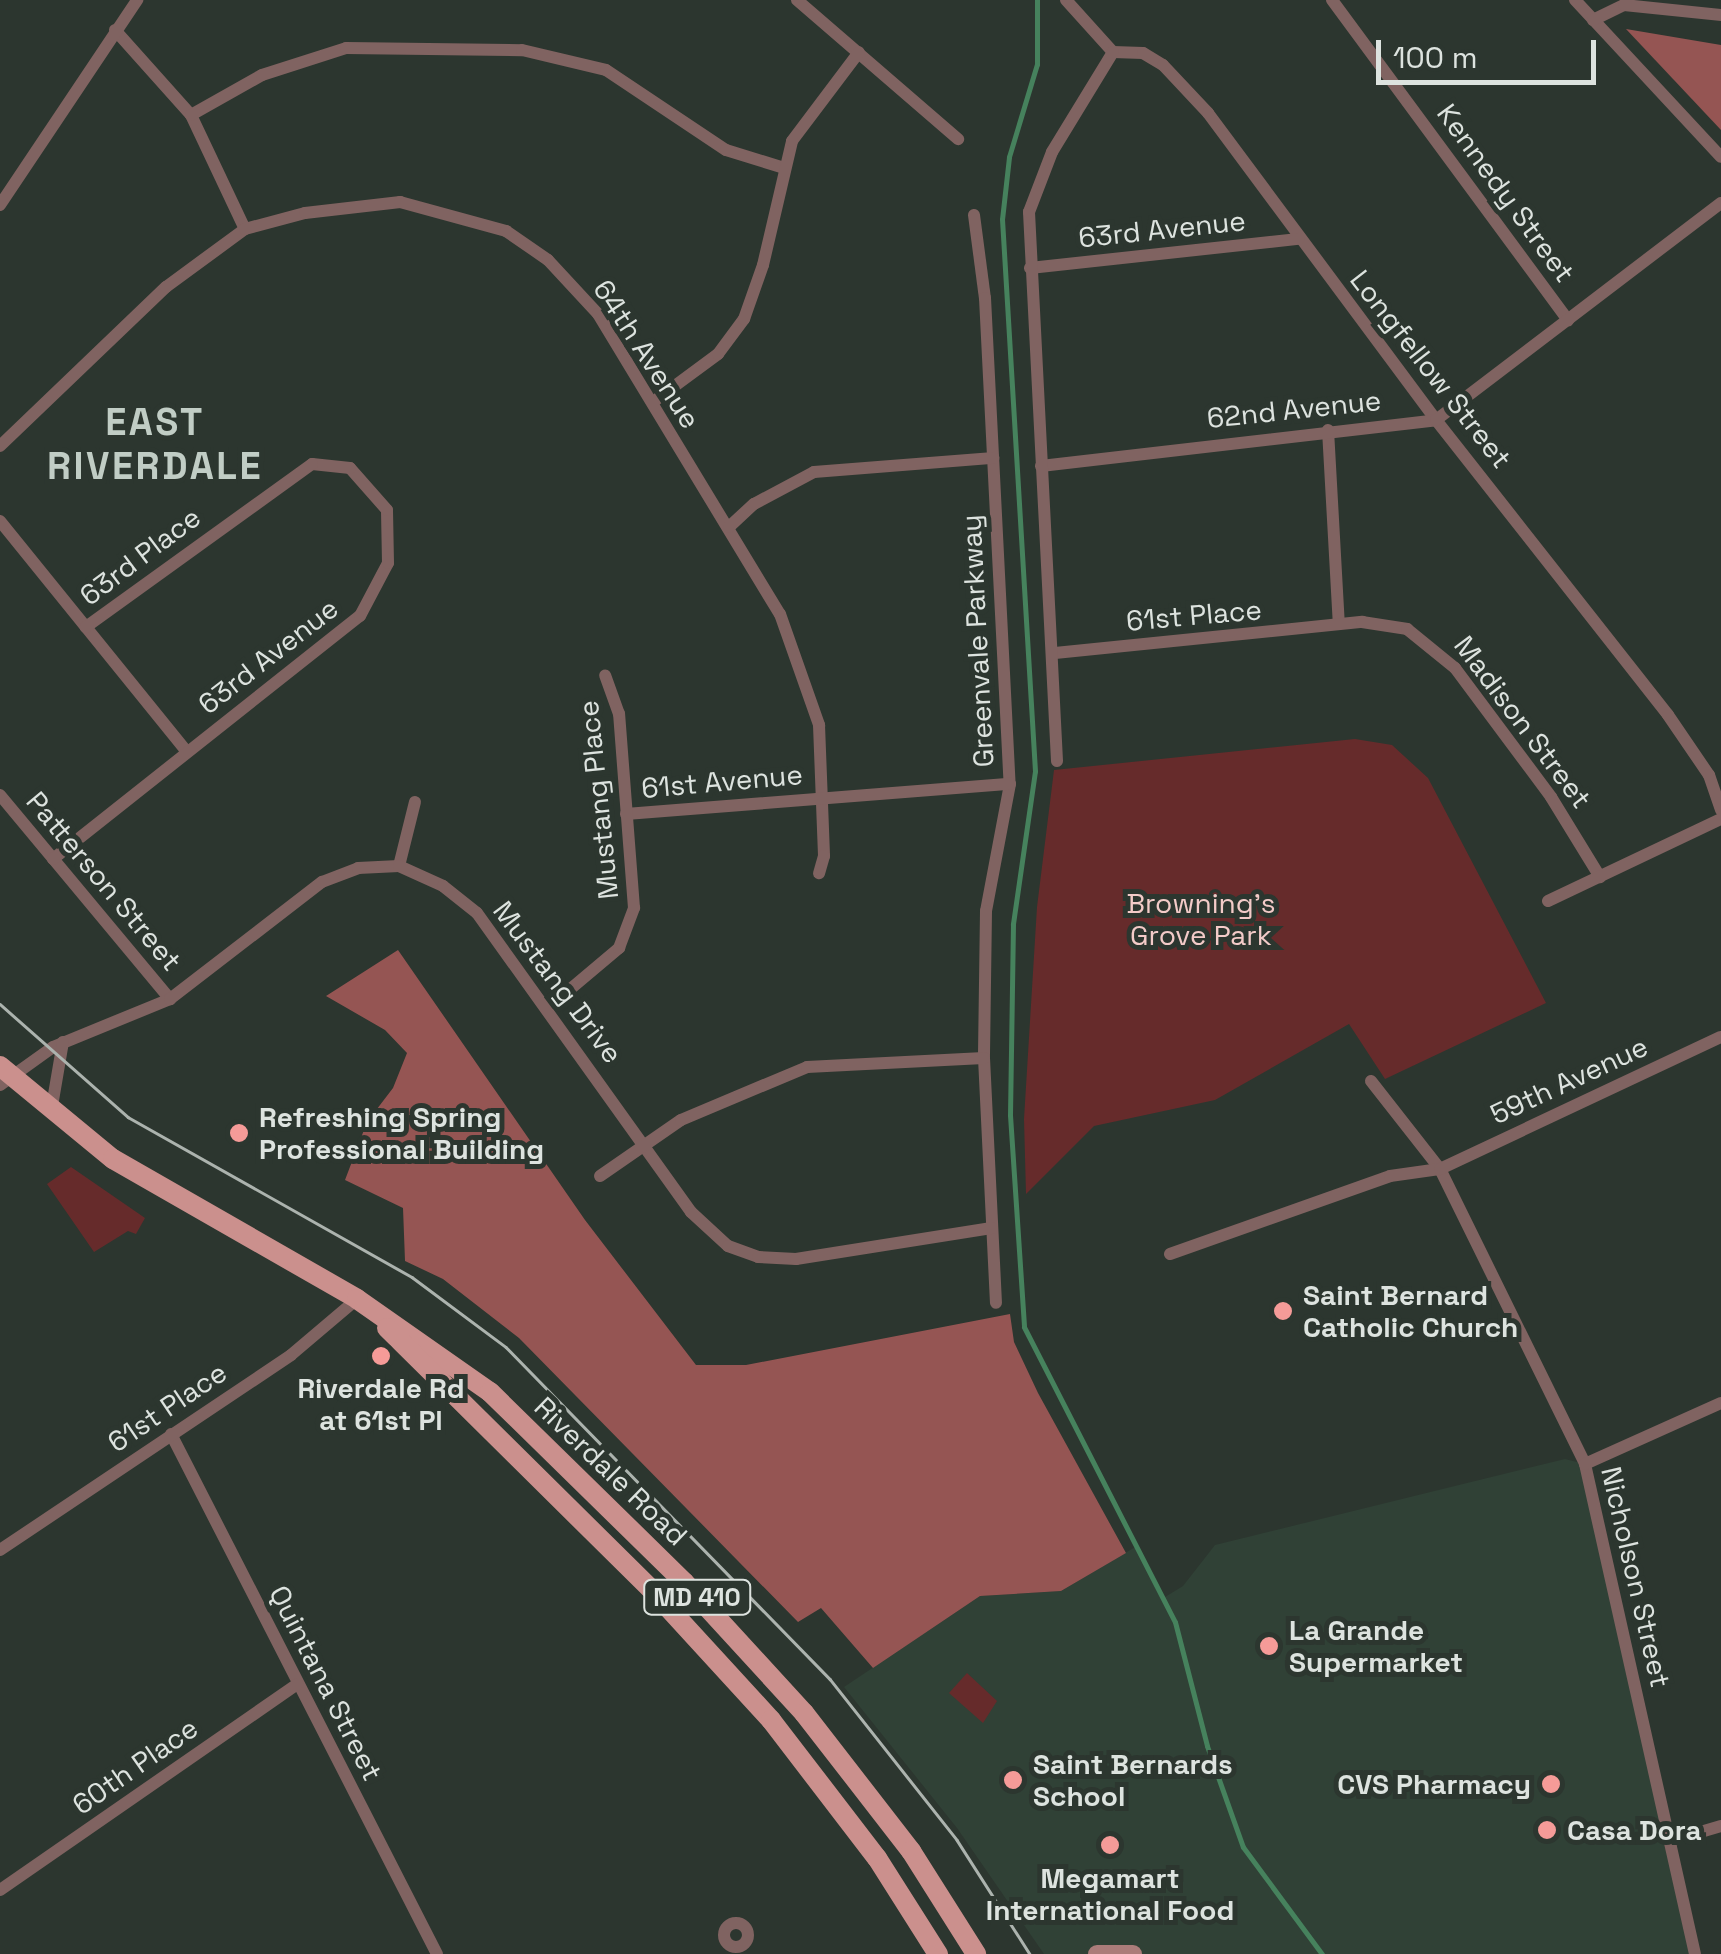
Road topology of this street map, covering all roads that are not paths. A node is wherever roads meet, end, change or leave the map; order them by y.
1 (137, 0) edge
2 (798, 0) edge
3 (1066, 0) edge
4 (1332, 0) edge
5 (1575, 0) edge
6 (1721, 15) edge
7 (1593, 20) junction
8 (115, 30) junction
9 (859, 52) junction
10 (1113, 52) junction
11 (191, 115) junction
12 (958, 139) dead end
13 (1721, 157) edge
14 (784, 168) junction
15 (1721, 203) edge
16 (0, 204) edge
17 (974, 215) dead end
18 (245, 229) junction
19 (1298, 239) junction
20 (1030, 268) junction
21 (1568, 320) junction
22 (654, 402) junction
23 (1436, 420) junction
24 (1328, 430) junction
25 (0, 446) edge
26 (992, 458) junction
27 (1041, 466) junction
28 (272, 489) joint
29 (0, 521) edge
30 (729, 526) junction
31 (1339, 624) junction
32 (86, 628) junction
33 (1055, 653) junction
34 (604, 675) dead end
35 (186, 751) junction
36 (1057, 761) dead end
37 (1010, 784) junction
38 (0, 794) edge
39 (822, 798) junction
40 (415, 802) dead end
41 (1721, 810) edge
42 (626, 814) junction
43 (1721, 820) edge
44 (53, 859) junction
45 (398, 866) junction
46 (819, 873) dead end
47 (1600, 876) junction
48 (1548, 901) dead end
49 (170, 999) junction
50 (549, 1007) junction
51 (1721, 1037) edge
52 (63, 1042) junction
53 (984, 1058) junction
54 (4, 1076) edge
55 (1371, 1081) dead end
56 (52, 1112) junction
57 (645, 1143) junction
58 (1440, 1169) junction
59 (600, 1176) dead end
60 (992, 1228) junction
61 (1170, 1254) dead end
62 (357, 1299) junction
63 (996, 1303) dead end
64 (1721, 1403) edge
65 (170, 1434) junction
66 (1585, 1464) junction
67 (0, 1550) edge
68 (298, 1684) junction
69 (1721, 1826) edge
70 (1670, 1841) junction
71 (0, 1890) edge
72 (437, 1954) edge
73 (938, 1954) edge
74 (976, 1954) edge
75 (1097, 1954) edge
76 (1133, 1954) edge
77 (1695, 1954) edge

1 - 8 street
2 - 9 street
3 - 10 street
4 - 21 street, Kennedy Street
5 - 7 street
6 - 7 street
7 - 13 street
8 - 11 street
8 - 16 street
9 - 12 street
9 - 14 street
10 - 19 street, Longfellow Street
10 - 20 street
11 - 14 street
11 - 18 street
14 - 22 street
15 - 21 street
17 - 26 street, Greenvale Parkway
18 - 22 street, 64th Avenue
18 - 25 street, 64th Avenue
19 - 20 street, 63rd Avenue
19 - 23 street, Longfellow Street
20 - 27 street
21 - 23 street
22 - 30 street, 64th Avenue
23 - 24 street, 62nd Avenue
23 - 41 street, Longfellow Street
24 - 27 street, 62nd Avenue
24 - 31 street
26 - 30 street
26 - 37 street, Greenvale Parkway
27 - 33 street
28 - 32 street, 63rd Place
28 - 35 street, 63rd Avenue
29 - 32 street
30 - 39 street, 64th Avenue
31 - 33 street, 61st Place
31 - 47 street, Madison Street
32 - 35 street
33 - 36 street
34 - 42 street, Mustang Place
35 - 44 street, 63rd Avenue
37 - 39 street, 61st Avenue
37 - 53 street, Greenvale Parkway
38 - 44 street, Patterson Street
39 - 42 street, 61st Avenue
39 - 46 street, 61st Avenue
40 - 45 street
42 - 50 street, Mustang Place
43 - 47 street
44 - 49 street, Patterson Street
45 - 49 street
45 - 50 street, Mustang Drive
47 - 48 street
49 - 52 street
50 - 57 street, Mustang Drive
51 - 58 street, 59th Avenue
52 - 54 street
52 - 56 street
53 - 57 street
53 - 60 street, Greenvale Parkway
54 - 56 main road, Riverdale Road / MD 410
55 - 58 street, Nicholson Street
56 - 62 main road, Riverdale Road / MD 410
57 - 59 street
57 - 60 street, Mustang Drive
58 - 61 street, 59th Avenue
58 - 66 street, Nicholson Street
60 - 63 street, Greenvale Parkway
62 - 65 street, 61st Place
62 - 73 main road, Riverdale Road / MD 410
62 - 74 main road, Riverdale Road / MD 410
64 - 66 street
65 - 67 street, 61st Place
65 - 68 street, Quintana Street
66 - 70 street, Nicholson Street
68 - 71 street, 60th Place
68 - 72 street, Quintana Street
69 - 70 street
70 - 77 street, Nicholson Street
75 - 76 street

